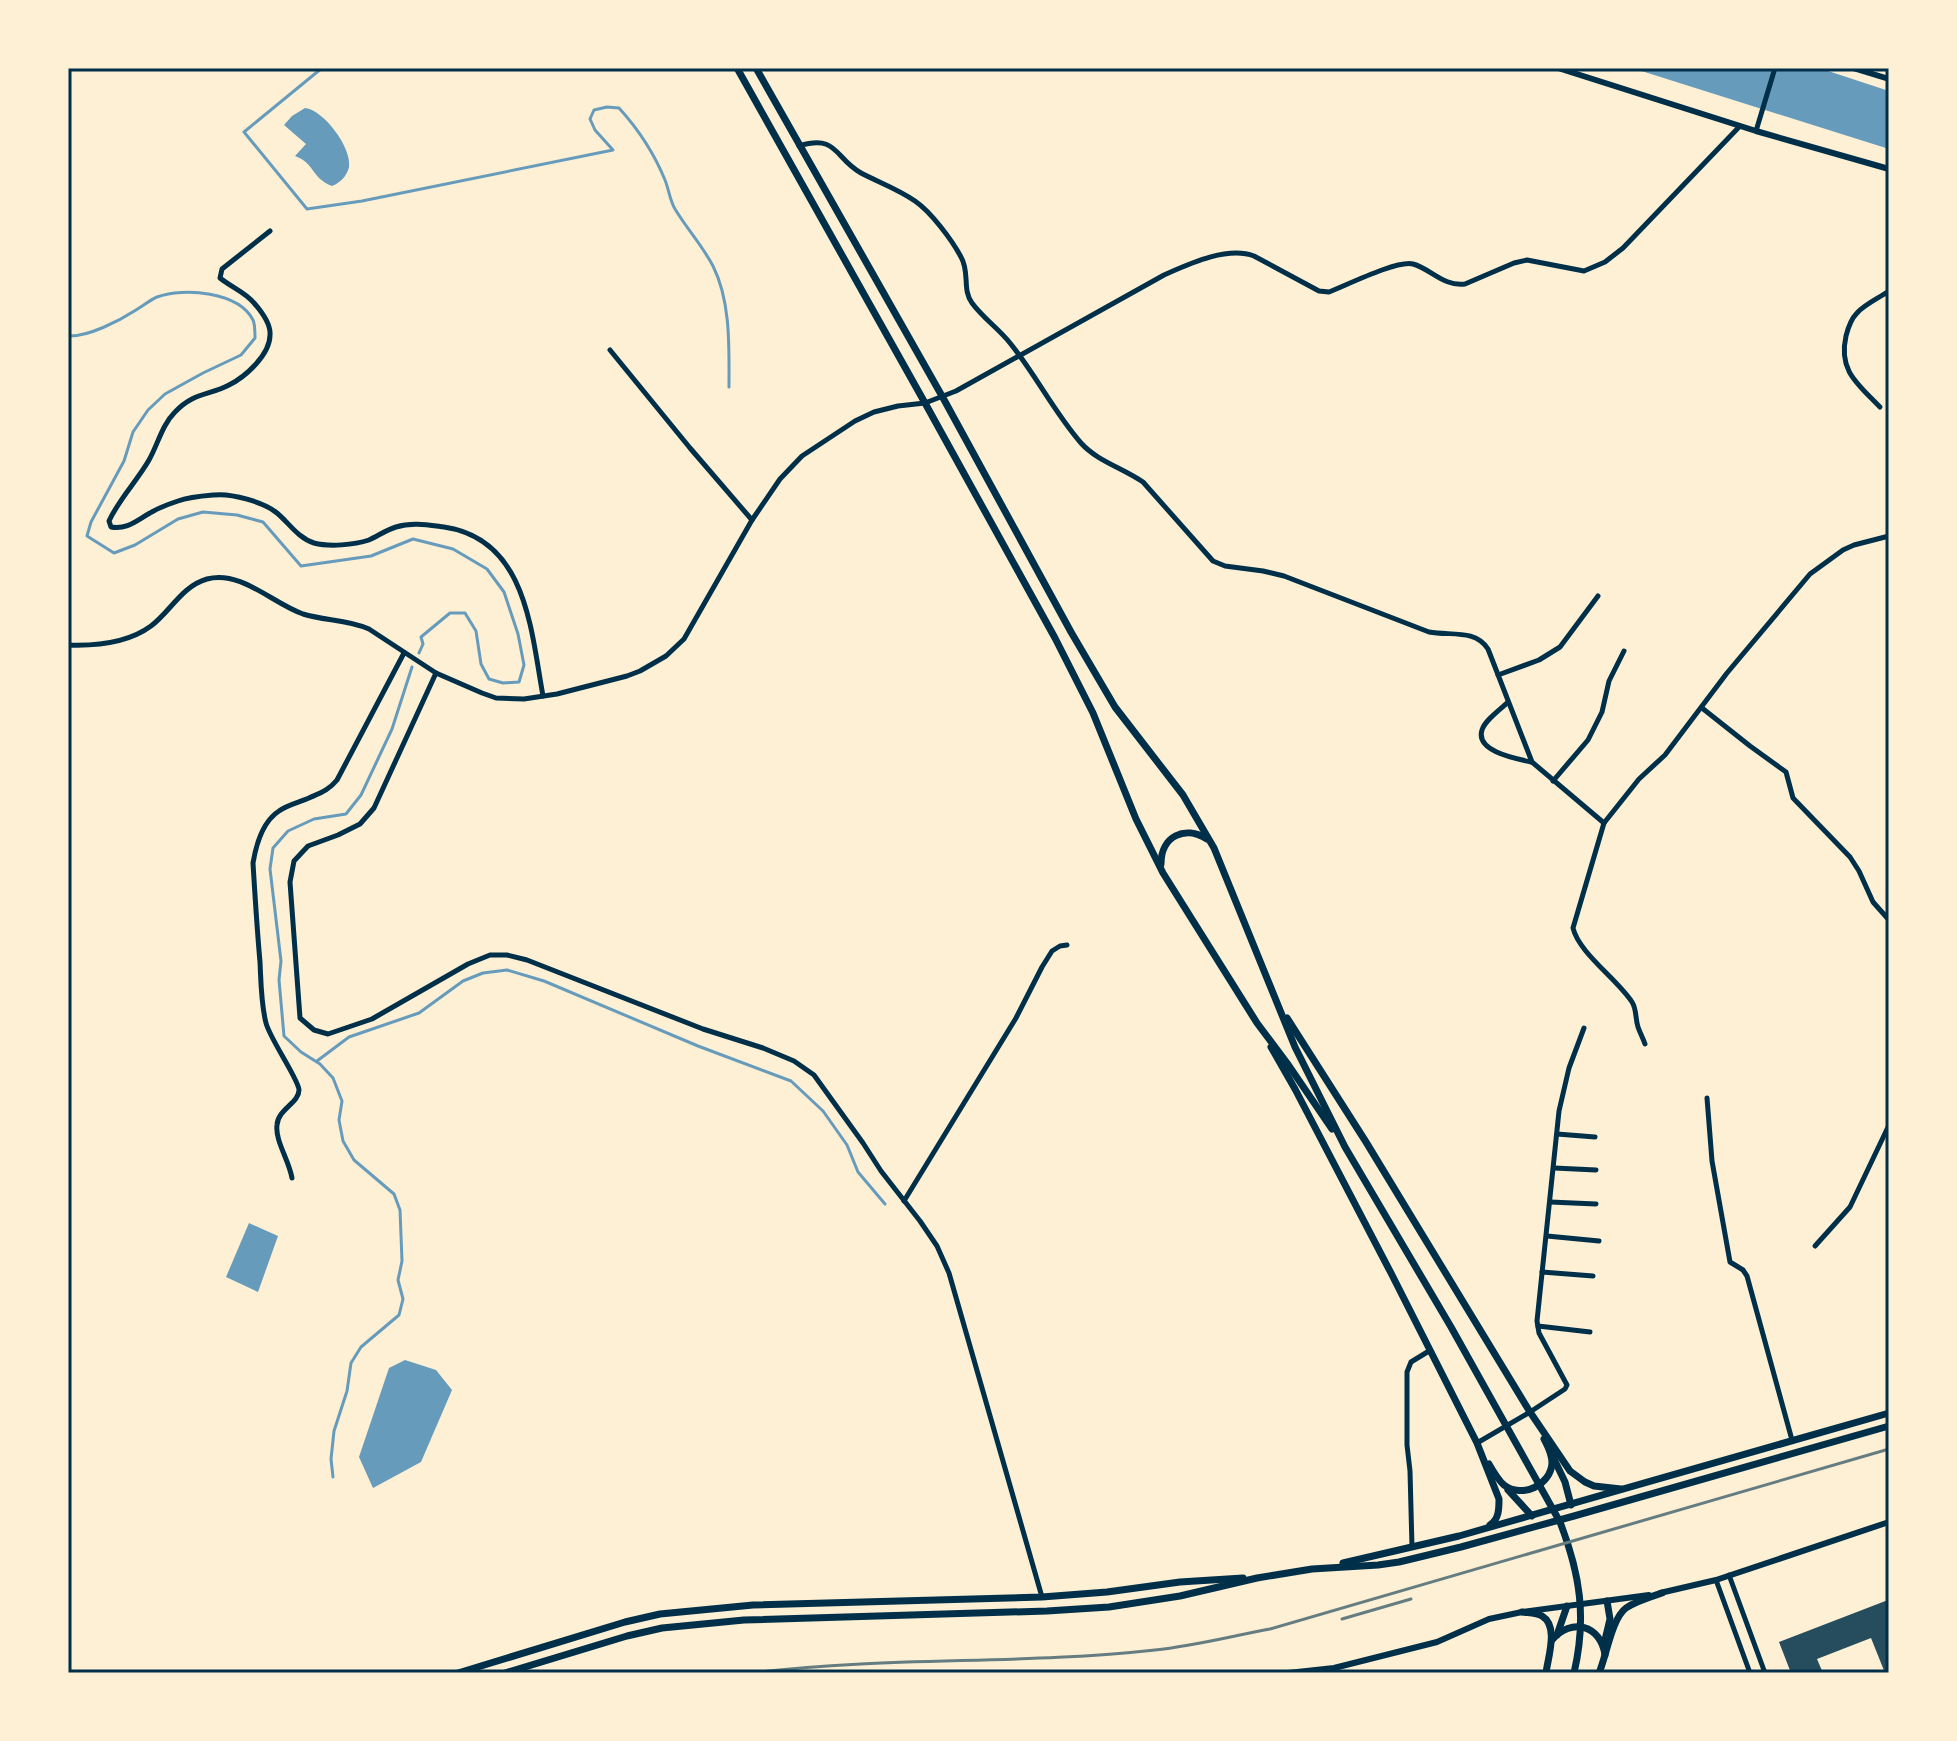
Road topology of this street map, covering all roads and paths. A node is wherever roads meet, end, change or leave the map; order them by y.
1 (737, 68) edge
2 (756, 68) edge
3 (1558, 68) edge
4 (1775, 68) edge
5 (1853, 68) edge
6 (1889, 79) edge
7 (1740, 126) junction
8 (1756, 131) junction
9 (799, 146) junction
10 (1889, 169) edge
11 (270, 231) dead end
12 (1889, 291) edge
13 (610, 350) dead end
14 (1019, 355) junction
15 (942, 396) junction
16 (925, 403) junction
17 (1880, 407) dead end
18 (752, 520) junction
19 (1889, 536) edge
20 (1598, 596) dead end
21 (68, 645) edge
22 (1624, 651) dead end
23 (404, 653) junction
24 (436, 673) junction
25 (1498, 675) junction
26 (543, 696) junction
27 (1508, 702) junction
28 (1702, 708) junction
29 (1532, 762) junction
30 (1553, 781) junction
31 (1604, 823) junction
32 (1214, 848) junction
33 (1163, 873) junction
34 (1889, 920) edge
35 (1067, 945) dead end
36 (1280, 1006) junction
37 (1257, 1023) junction
38 (1584, 1028) dead end
39 (1645, 1044) dead end
40 (1707, 1098) dead end
41 (1889, 1125) edge
42 (1557, 1134) junction
43 (1595, 1137) dead end
44 (1345, 1147) junction
45 (1554, 1168) junction
46 (1596, 1170) dead end
47 (292, 1178) dead end
48 (904, 1201) junction
49 (1550, 1202) junction
50 (1596, 1204) dead end
51 (1547, 1236) junction
52 (1599, 1241) dead end
53 (1815, 1246) dead end
54 (1542, 1272) junction
55 (1593, 1276) dead end
56 (1538, 1326) junction
57 (1590, 1332) dead end
58 (1429, 1351) junction
59 (1530, 1412) junction
60 (1889, 1413) edge
61 (1889, 1426) edge
62 (1792, 1441) junction
63 (1477, 1443) junction
64 (1551, 1451) junction
65 (1505, 1486) junction
66 (1621, 1489) junction
67 (1571, 1504) junction
68 (1532, 1515) junction
69 (1574, 1516) junction
70 (1889, 1522) edge
71 (1537, 1525) junction
72 (1485, 1528) junction
73 (1412, 1547) junction
74 (1329, 1567) junction
75 (1729, 1575) junction
76 (1257, 1578) junction
77 (1716, 1580) junction
78 (1662, 1593) junction
79 (1042, 1597) junction
80 (1607, 1601) junction
81 (1567, 1606) junction
82 (1047, 1611) junction
83 (1522, 1612) junction
84 (1555, 1638) junction
85 (1604, 1644) junction
86 (1606, 1657) junction
87 (458, 1673) edge
88 (505, 1673) edge
89 (1288, 1673) edge
90 (1546, 1673) edge
91 (1574, 1673) edge
92 (1599, 1673) edge
93 (1750, 1673) edge
94 (1765, 1673) edge

1 - 16 main road
2 - 9 main road
3 - 7 street
4 - 8 street
5 - 6 street
7 - 8 street
7 - 14 street
8 - 10 street
9 - 14 street
9 - 15 main road
11 - 26 street
12 - 17 street
13 - 18 street
14 - 15 street
14 - 25 street
15 - 16 street
15 - 32 main road
16 - 18 street
16 - 33 main road
18 - 26 street
19 - 28 street
20 - 25 street
21 - 23 street
22 - 30 street
23 - 24 street
23 - 47 street
24 - 26 street
24 - 48 street
25 - 27 street
27 - 29 street
27 - 29 street
28 - 31 street
28 - 34 street
29 - 30 street
30 - 31 street
31 - 39 street
32 - 33 main road
32 - 36 main road
33 - 37 main road
35 - 48 street
36 - 44 main road
36 - 59 main road
37 - 44 main road
37 - 58 main road
38 - 42 street
40 - 62 street
41 - 53 street
42 - 43 street
42 - 45 street
44 - 91 main road
45 - 46 street
45 - 49 street
48 - 79 street
49 - 50 street
49 - 51 street
51 - 52 street
51 - 54 street
54 - 55 street
54 - 56 street
56 - 57 street
56 - 59 street
58 - 63 main road
58 - 73 street
59 - 63 street
59 - 64 main road
59 - 66 main road
60 - 62 main road
61 - 69 main road
62 - 66 main road
63 - 65 main road
63 - 72 main road
64 - 65 main road
64 - 67 main road
65 - 68 main road
66 - 67 main road
67 - 68 main road
67 - 69 main road
68 - 71 main road
68 - 72 main road
69 - 71 main road
70 - 75 street
71 - 74 main road
72 - 73 main road
73 - 74 main road
74 - 76 main road
75 - 77 street
75 - 94 street
76 - 79 main road
76 - 82 main road
77 - 78 street
77 - 93 street
78 - 80 street
78 - 86 main road
79 - 82 main road
79 - 87 main road
80 - 81 street
80 - 85 main road
81 - 83 street
81 - 84 main road
82 - 88 main road
83 - 84 main road
83 - 89 street
84 - 85 main road
84 - 90 main road
85 - 86 main road
86 - 92 main road

